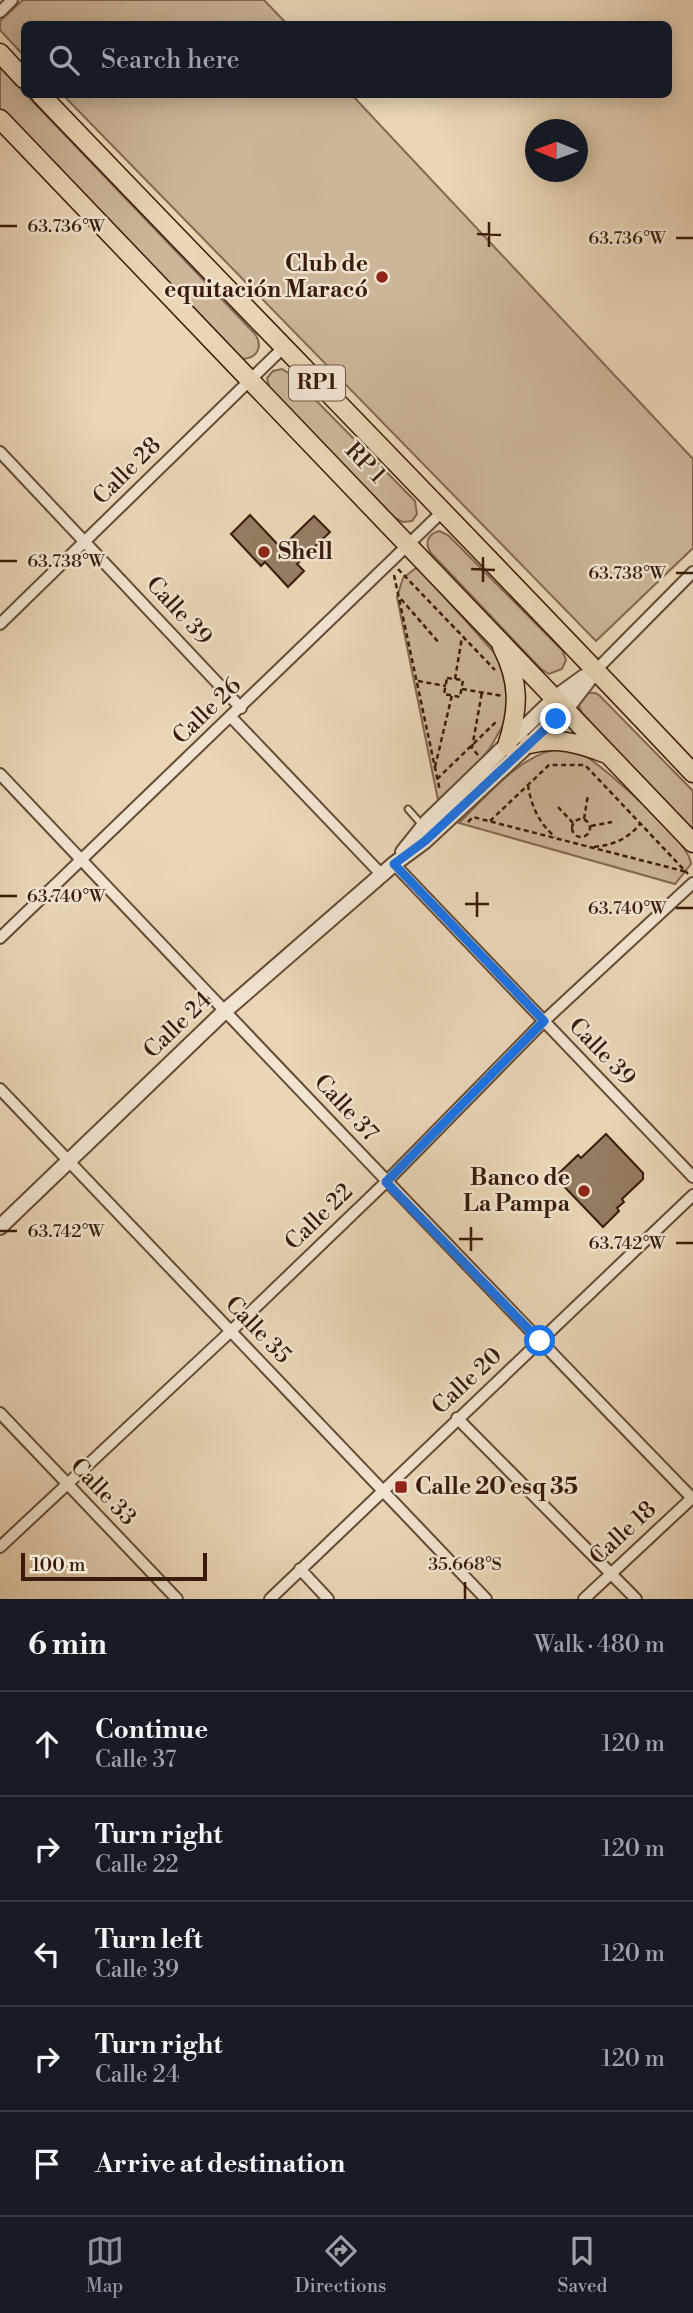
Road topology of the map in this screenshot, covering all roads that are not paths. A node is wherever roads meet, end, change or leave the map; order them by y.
1 (12, 0) edge
2 (1, 9) edge
3 (0, 53) edge
4 (21, 76) edge
5 (44, 98) edge
6 (0, 119) edge
7 (283, 348) junction
8 (250, 379) junction
9 (0, 452) edge
10 (442, 512) junction
11 (85, 542) junction
12 (409, 544) junction
13 (693, 572) edge
14 (0, 624) edge
15 (495, 635) junction
16 (596, 670) junction
17 (561, 703) junction
18 (241, 708) junction
19 (231, 717) junction
20 (529, 744) junction
21 (507, 746) junction
22 (610, 755) junction
23 (693, 773) edge
24 (0, 775) edge
25 (408, 809) dead end
26 (424, 826) junction
27 (693, 842) edge
28 (81, 860) junction
29 (394, 864) junction
30 (382, 876) junction
31 (693, 881) edge
32 (0, 938) edge
33 (226, 1010) junction
34 (544, 1021) junction
35 (0, 1089) edge
36 (69, 1161) junction
37 (693, 1177) edge
38 (386, 1182) junction
39 (693, 1195) edge
40 (0, 1227) edge
41 (231, 1331) junction
42 (540, 1341) junction
43 (0, 1413) edge
44 (457, 1418) junction
45 (693, 1481) edge
46 (67, 1484) junction
47 (382, 1490) junction
48 (690, 1495) edge
49 (0, 1547) edge
50 (300, 1569) junction
51 (611, 1573) junction
52 (177, 1599) edge
53 (270, 1599) edge
54 (328, 1599) edge
55 (486, 1599) edge
56 (584, 1599) edge
57 (636, 1599) edge

1 - 2 street
3 - 4 main road
5 - 7 main road, RP 1 / RP1
6 - 8 main road, RP 1 / RP1
7 - 8 street, Calle 28
7 - 10 main road, RP 1 / RP1
8 - 11 street, Calle 28
8 - 12 main road, RP 1 / RP1
9 - 11 street, Calle 39
10 - 12 street, Calle 26
10 - 16 main road, RP 1 / RP1
11 - 14 street, Calle 28
11 - 18 street, Calle 39
12 - 15 main road, RP 1 / RP1
12 - 18 street, Calle 26
13 - 16 street, Calle 24
15 - 17 main road, RP 1 / RP1
15 - 21 main road
16 - 17 street, Calle 24
16 - 23 main road, RP 1 / RP1
17 - 20 street, Calle 24
17 - 21 street, Calle 24
17 - 22 main road, RP 1 / RP1
18 - 19 street, Calle 26
19 - 28 street, Calle 26
19 - 30 street
20 - 22 main road
20 - 29 street, Calle 24
21 - 26 street, Calle 24
22 - 27 main road, RP 1 / RP1
24 - 28 street, Calle 37
25 - 26 lane
26 - 29 street, Calle 24
28 - 32 street, Calle 26
28 - 33 street, Calle 37
29 - 30 street, Calle 24
29 - 34 street, Calle 39
30 - 33 street, Calle 24
31 - 34 street, Calle 22
33 - 36 street, Calle 24
33 - 38 street, Calle 37
34 - 37 street, Calle 39
34 - 38 street, Calle 22
35 - 36 street, Calle 35
36 - 40 street, Calle 24
36 - 41 street, Calle 35
38 - 41 street, Calle 22
38 - 42 street, Calle 37
39 - 42 street, Calle 20
41 - 46 street, Calle 22
41 - 47 street, Calle 35
42 - 44 street, Calle 20
42 - 48 street, Calle 37
43 - 46 street, Calle 33
44 - 47 street, Calle 20
44 - 51 street
45 - 48 street, Calle 18
46 - 49 street, Calle 22
46 - 52 street, Calle 33
47 - 50 street, Calle 20
47 - 55 street, Calle 35
48 - 51 street, Calle 18
50 - 53 street, Calle 20
50 - 54 street
51 - 56 street, Calle 18
51 - 57 street

